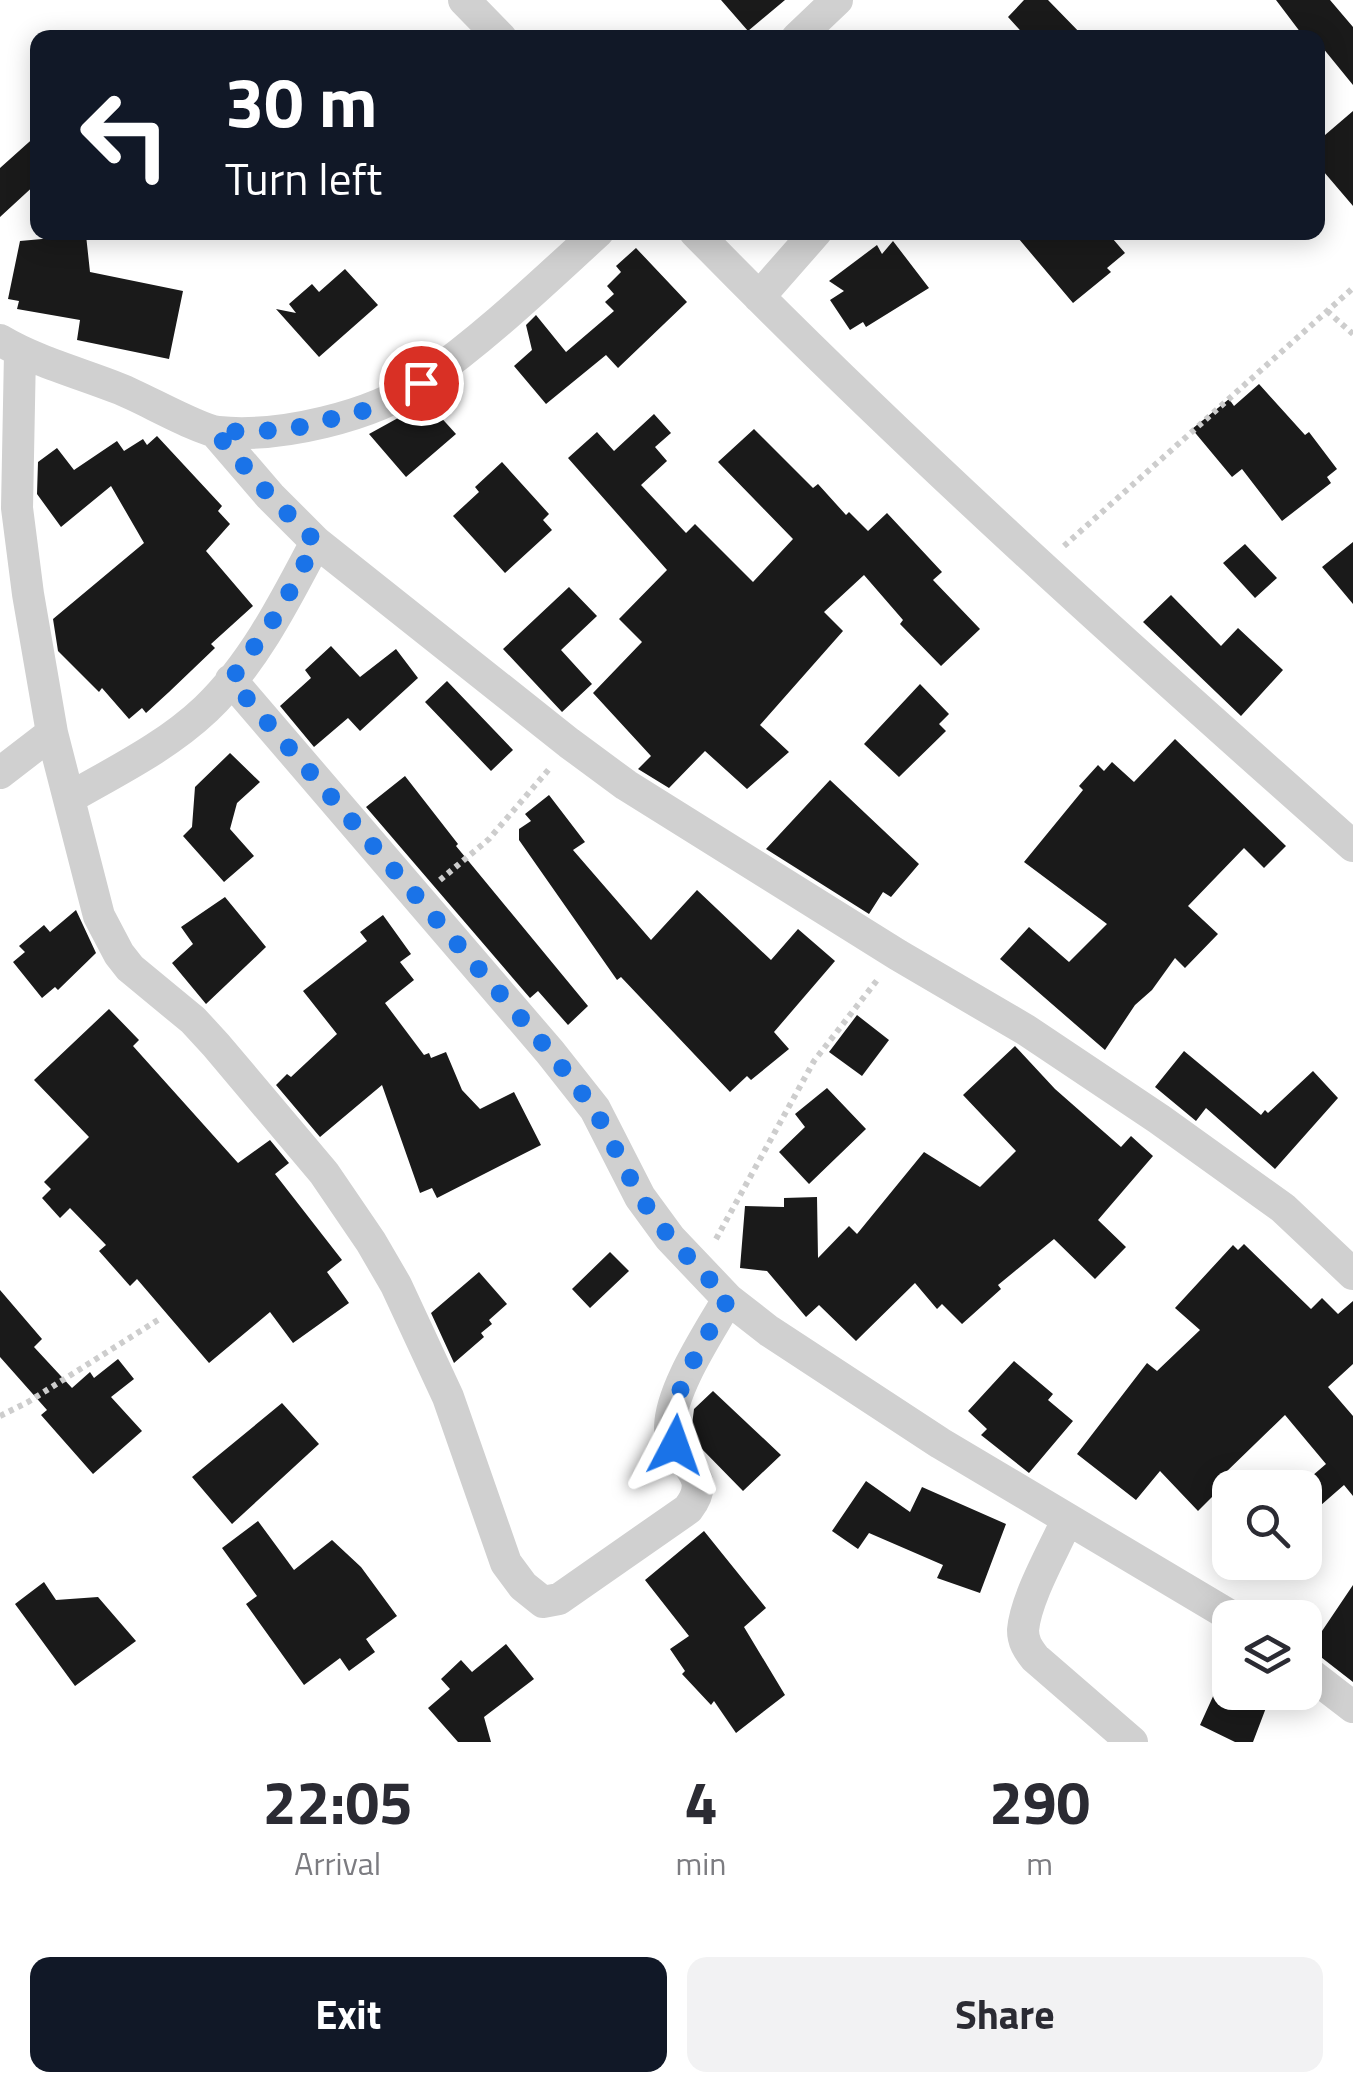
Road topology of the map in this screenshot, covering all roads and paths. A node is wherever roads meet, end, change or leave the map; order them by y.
1 (464, 0) edge
2 (837, 0) edge
3 (494, 30) edge
4 (805, 30) edge
5 (589, 240) edge
6 (703, 240) edge
7 (809, 240) edge
8 (1353, 288) edge
9 (759, 298) junction
10 (1326, 311) junction
11 (1353, 334) edge
12 (10, 346) edge
13 (215, 432) junction
14 (316, 542) junction
15 (1041, 567) junction
16 (231, 680) junction
17 (52, 733) junction
18 (569, 743) junction
19 (0, 774) edge
20 (71, 797) junction
21 (1353, 846) edge
22 (417, 899) junction
23 (898, 955) junction
24 (698, 1268) junction
25 (1353, 1274) edge
26 (728, 1299) junction
27 (161, 1318) dead end
28 (0, 1416) edge
29 (1067, 1520) junction
30 (1212, 1605) edge
31 (1322, 1683) edge
32 (1353, 1708) edge
33 (1132, 1742) edge

1 - 3 street
2 - 4 street
5 - 13 street
6 - 9 street
7 - 9 street
8 - 10 path
9 - 15 street
10 - 11 path
10 - 15 path
12 - 13 street
12 - 17 street
13 - 14 street
14 - 16 street
14 - 18 street
15 - 21 street
16 - 20 street
16 - 22 street
17 - 19 street
17 - 20 street
18 - 22 path
18 - 23 street
20 - 26 street
22 - 24 street
23 - 24 path
23 - 25 street
24 - 26 street
26 - 29 street
27 - 28 path
29 - 30 street
29 - 33 street
31 - 32 street

